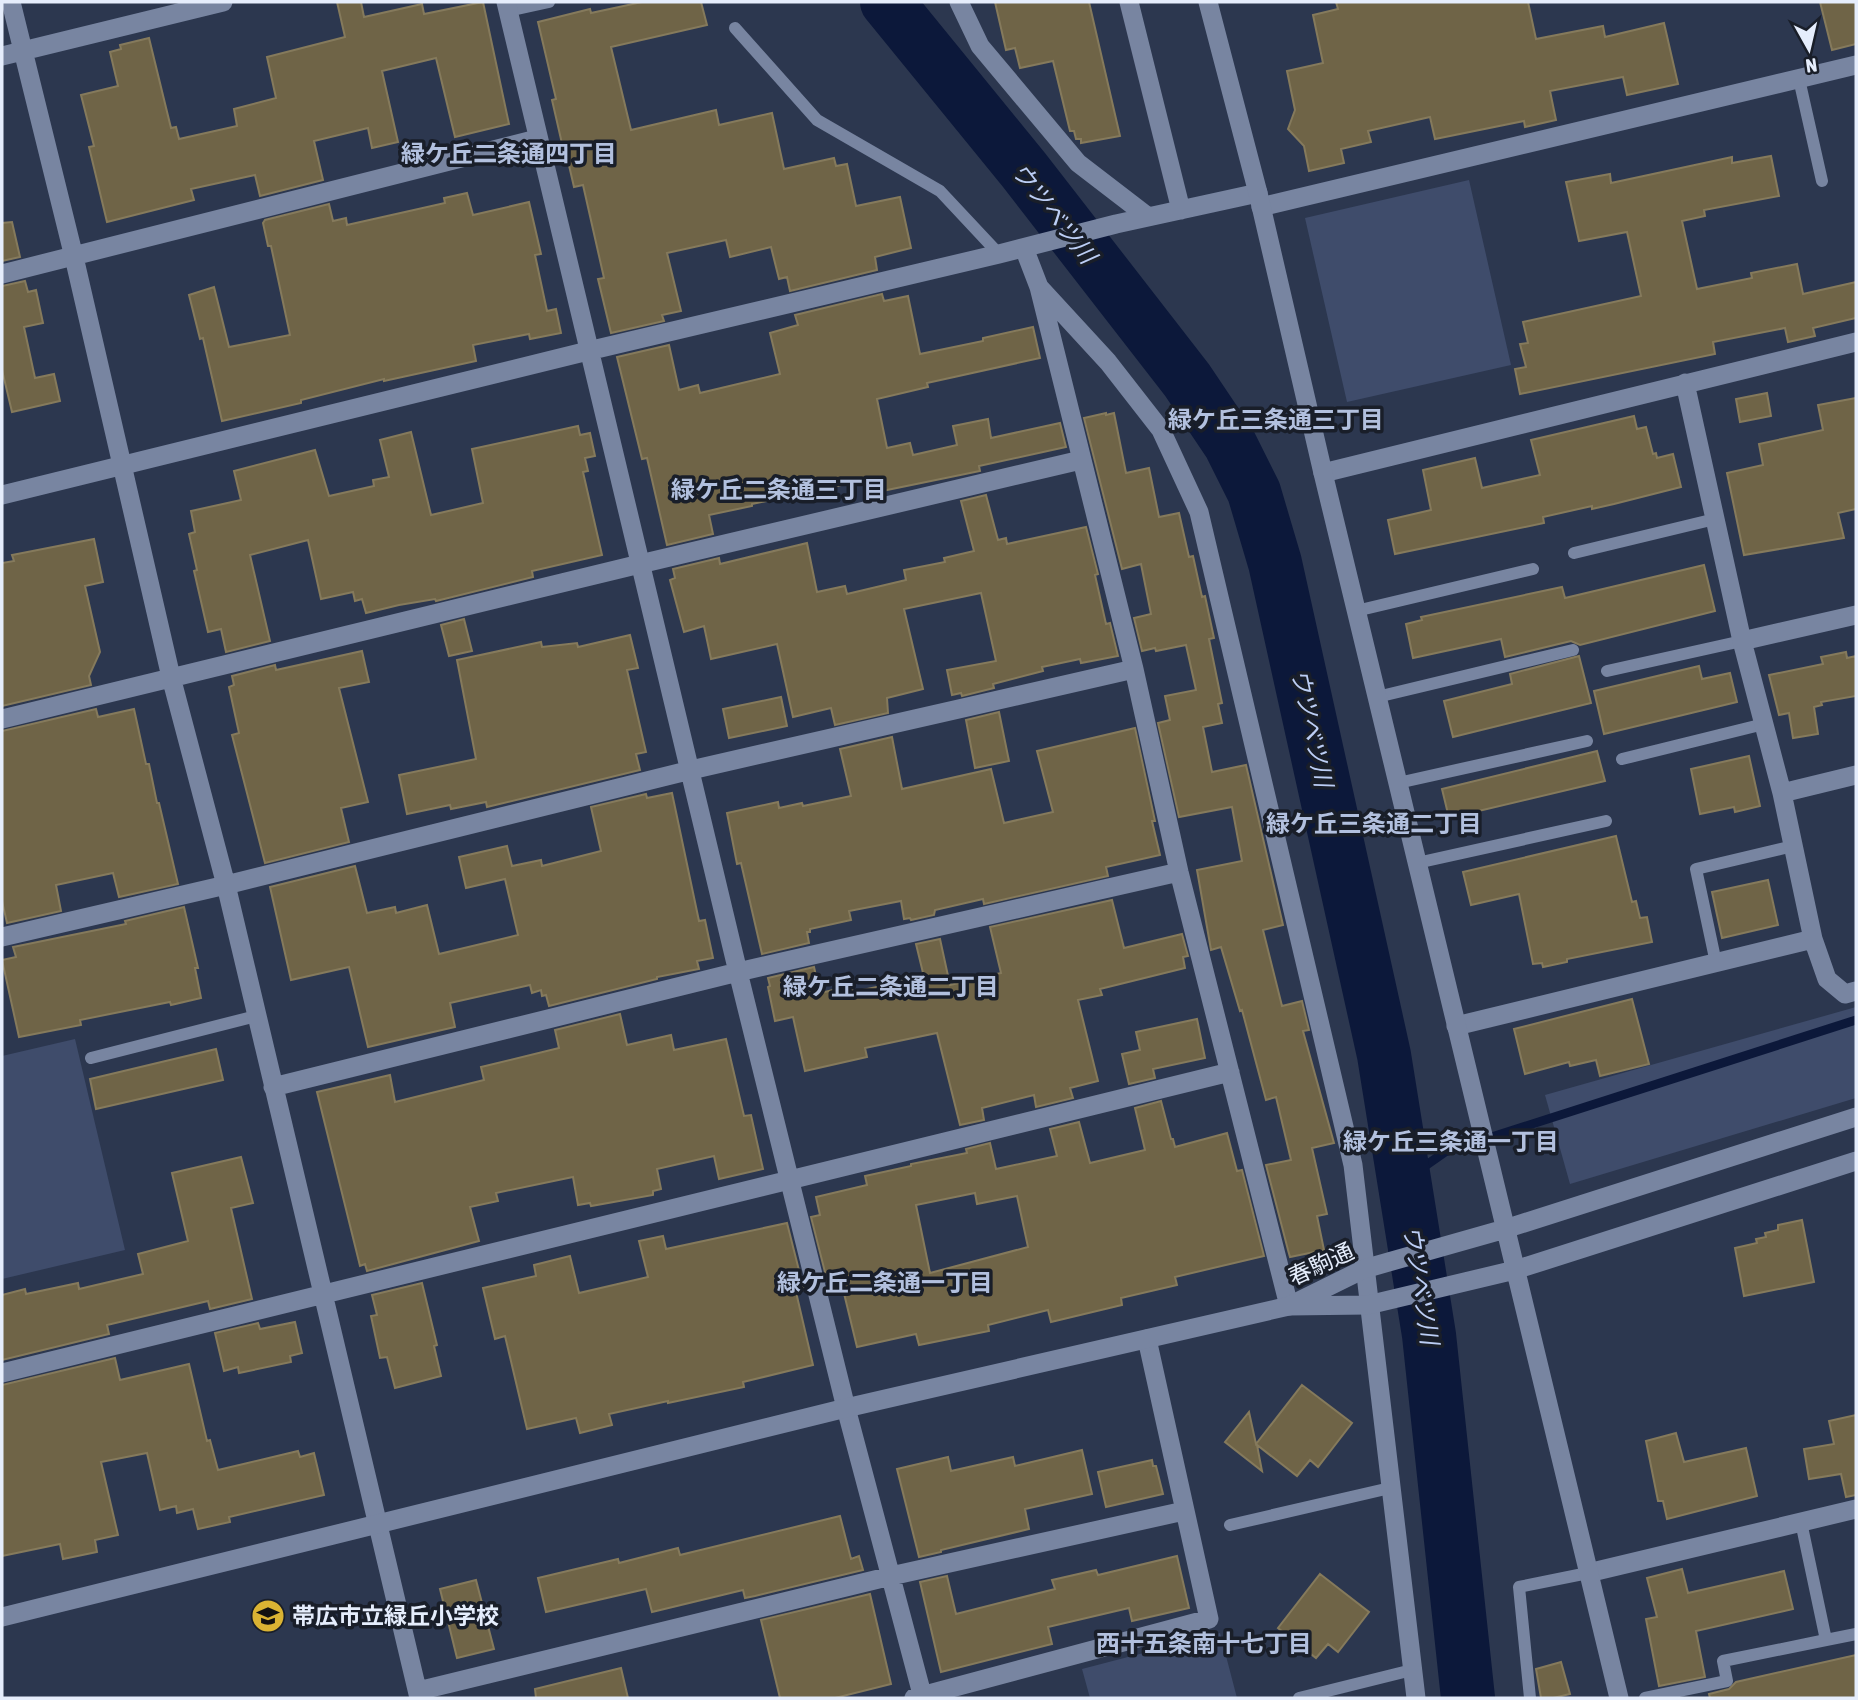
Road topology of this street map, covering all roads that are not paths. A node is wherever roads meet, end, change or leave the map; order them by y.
1 (11, 2) edge
2 (223, 2) edge
3 (549, 2) edge
4 (959, 2) edge
5 (1129, 2) edge
6 (1208, 2) edge
7 (507, 6) edge
8 (735, 28) dead end
9 (22, 51) junction
10 (2, 56) edge
11 (1856, 65) edge
12 (1799, 79) junction
13 (537, 139) junction
14 (1822, 181) dead end
15 (1260, 200) junction
16 (1181, 209) junction
17 (1147, 216) junction
18 (1031, 247) junction
19 (999, 254) junction
20 (74, 257) junction
21 (2, 274) edge
22 (1039, 287) junction
23 (1856, 342) edge
24 (588, 351) junction
25 (1685, 383) junction
26 (1081, 460) junction
27 (122, 466) junction
28 (1323, 474) junction
29 (2, 495) edge
30 (1715, 519) junction
31 (1574, 553) dead end
32 (640, 564) junction
33 (1533, 569) dead end
34 (1356, 611) junction
35 (1856, 615) edge
36 (1742, 641) junction
37 (1573, 650) dead end
38 (1134, 669) junction
39 (1607, 671) dead end
40 (171, 677) junction
41 (1377, 697) junction
42 (2, 719) edge
43 (1764, 724) junction
44 (1587, 741) dead end
45 (1622, 759) dead end
46 (691, 770) junction
47 (1856, 775) edge
48 (1398, 783) junction
49 (1782, 793) junction
50 (1606, 821) dead end
51 (1793, 846) junction
52 (1417, 863) junction
53 (1179, 872) junction
54 (226, 885) junction
55 (2, 937) edge
56 (1813, 939) junction
57 (1716, 963) junction
58 (738, 972) junction
59 (1856, 991) edge
60 (256, 1016) junction
61 (1457, 1026) junction
62 (91, 1058) dead end
63 (1230, 1072) junction
64 (273, 1087) junction
65 (1856, 1117) edge
66 (1856, 1161) edge
67 (790, 1179) junction
68 (1505, 1229) junction
69 (1364, 1269) junction
70 (1515, 1270) junction
71 (322, 1293) junction
72 (1368, 1305) junction
73 (1289, 1306) junction
74 (1147, 1339) junction
75 (2, 1373) edge
76 (846, 1408) junction
77 (1391, 1489) junction
78 (1856, 1509) edge
79 (1184, 1511) junction
80 (1801, 1522) junction
81 (378, 1525) junction
82 (1230, 1525) dead end
83 (1588, 1573) junction
84 (891, 1576) junction
85 (2, 1617) edge
86 (1856, 1634) edge
87 (1826, 1640) junction
88 (1412, 1670) junction
89 (419, 1695) edge
90 (920, 1698) edge
91 (1299, 1698) edge
92 (1416, 1698) edge
93 (1530, 1698) edge
94 (1619, 1698) edge
95 (1645, 1698) edge

1 - 9 street
2 - 9 street
3 - 7 lane
4 - 17 street
5 - 16 street
6 - 15 street
7 - 13 street
8 - 19 lane
9 - 10 street
9 - 20 street
11 - 12 street
12 - 14 lane
12 - 15 street
13 - 20 street
13 - 24 street
15 - 16 street
15 - 28 street
16 - 17 street
17 - 18 street
18 - 19 street
18 - 22 street
19 - 24 street
20 - 21 street
20 - 27 street
22 - 26 street
22 - 69 street
23 - 25 street
24 - 27 street
24 - 32 street
25 - 28 street
25 - 30 street
26 - 32 street
26 - 38 street
27 - 29 street
27 - 40 street
28 - 34 street
30 - 31 lane
30 - 36 street
32 - 40 street
32 - 46 street
33 - 34 lane
34 - 41 street
35 - 36 street
36 - 39 lane
36 - 43 street
37 - 41 lane
38 - 46 street
38 - 53 street
40 - 42 street
40 - 54 street
41 - 48 street
43 - 45 lane
43 - 49 street
44 - 48 lane
46 - 54 street
46 - 58 street
47 - 49 street
48 - 52 street
49 - 51 street
50 - 52 lane
51 - 56 street
51 - 57 lane
52 - 61 street
53 - 58 street
53 - 63 street
54 - 55 street
54 - 60 street
56 - 57 street
56 - 59 street
57 - 61 street
58 - 64 street
58 - 67 street
60 - 62 lane
60 - 64 street
61 - 68 street
63 - 67 street
63 - 73 street
64 - 71 street
65 - 68 street, 春駒通
66 - 70 street, 春駒通
67 - 71 street
67 - 76 street
68 - 69 street, 春駒通
68 - 70 street
69 - 72 street
69 - 73 street, 春駒通
70 - 72 street, 春駒通
70 - 83 street
71 - 75 street
71 - 81 street
72 - 73 street, 春駒通
72 - 77 street
73 - 74 street
74 - 76 street
74 - 79 street
76 - 81 street
76 - 84 street
77 - 82 lane
77 - 88 street
78 - 80 street
79 - 84 street
79 - 90 street
80 - 83 street
80 - 87 lane
81 - 85 street
81 - 89 street
83 - 93 lane
83 - 94 street
84 - 89 street
84 - 90 street
86 - 87 lane
87 - 95 lane
88 - 91 lane
88 - 92 street

